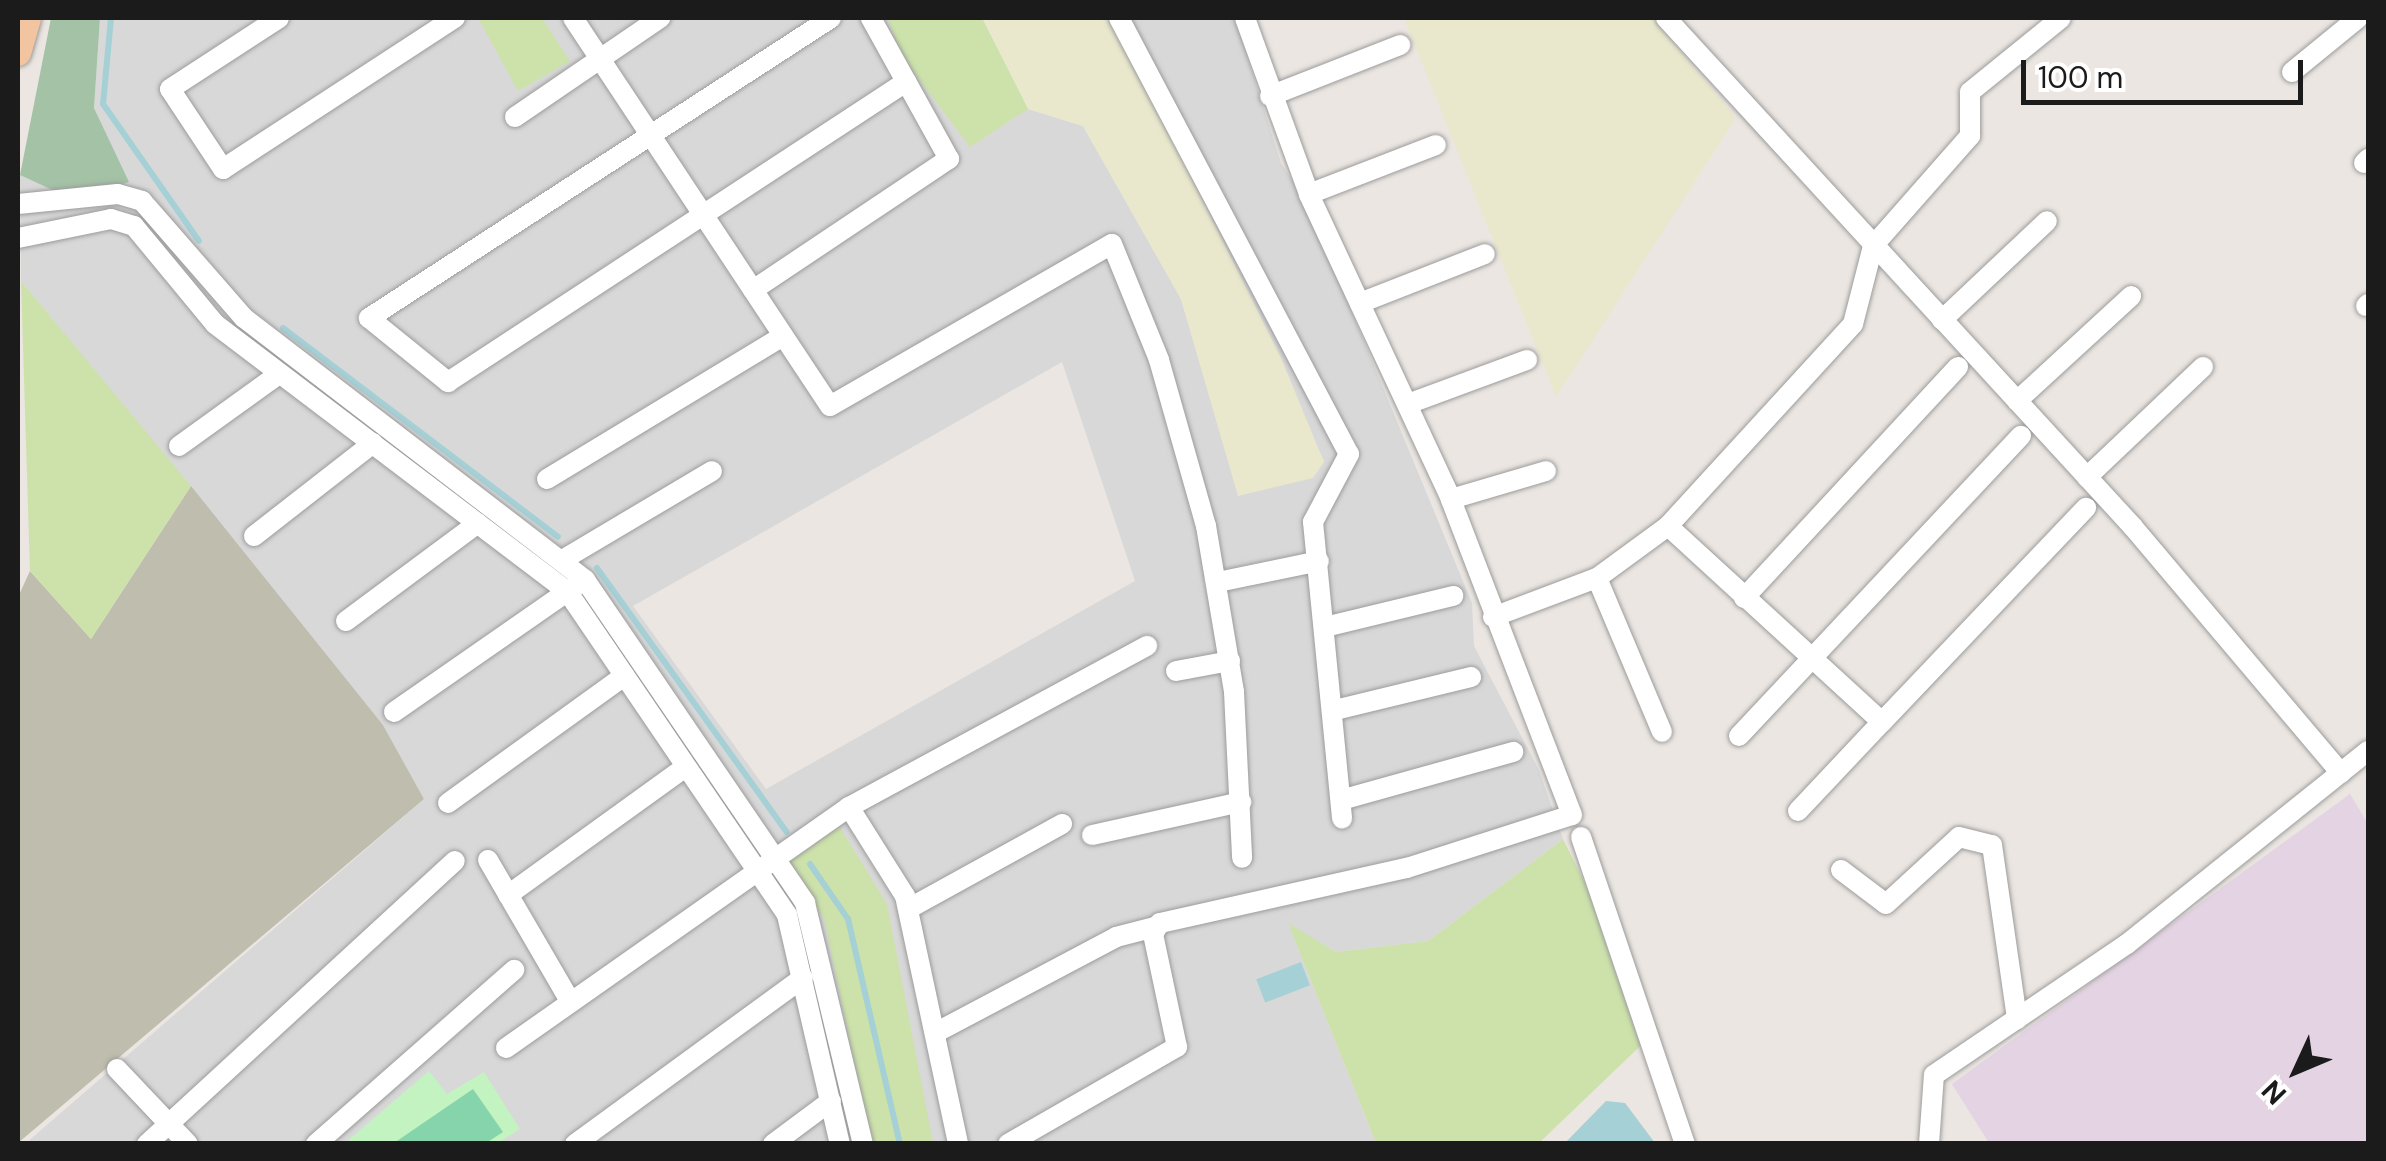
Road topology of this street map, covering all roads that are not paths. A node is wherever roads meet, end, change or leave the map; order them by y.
1 (28, 18) edge
2 (279, 18) edge
3 (455, 18) edge
4 (572, 18) edge
5 (660, 18) edge
6 (831, 18) edge
7 (871, 18) edge
8 (1119, 18) edge
9 (1245, 18) edge
10 (1666, 18) edge
11 (2060, 18) edge
12 (2358, 18) edge
13 (1400, 46) dead end
14 (18, 53) edge
15 (601, 58) junction
16 (2292, 72) dead end
17 (906, 82) junction
18 (1270, 96) junction
19 (515, 118) dead end
20 (652, 139) junction
21 (1436, 145) dead end
22 (1309, 194) junction
23 (18, 204) edge
24 (703, 215) junction
25 (2047, 221) dead end
26 (18, 238) edge
27 (1873, 246) junction
28 (1484, 254) dead end
29 (752, 290) junction
30 (2131, 296) dead end
31 (1360, 303) junction
32 (1942, 320) junction
33 (783, 336) junction
34 (1527, 360) dead end
35 (2204, 367) dead end
36 (1958, 368) dead end
37 (278, 374) junction
38 (2017, 402) junction
39 (1408, 404) junction
40 (2021, 436) dead end
41 (373, 443) junction
42 (179, 446) dead end
43 (712, 471) dead end
44 (1546, 471) dead end
45 (2087, 477) junction
46 (547, 479) dead end
47 (1450, 498) junction
48 (2086, 508) dead end
49 (478, 523) junction
50 (1668, 526) junction
51 (254, 536) dead end
52 (564, 559) junction
53 (1319, 560) junction
54 (1598, 578) junction
55 (1218, 582) junction
56 (576, 586) junction
57 (1452, 596) dead end
58 (1744, 598) junction
59 (1493, 617) junction
60 (346, 622) dead end
61 (1330, 626) junction
62 (1146, 646) dead end
63 (1230, 661) junction
64 (1810, 661) junction
65 (1176, 671) dead end
66 (623, 677) junction
67 (1471, 677) dead end
68 (1335, 710) junction
69 (394, 712) dead end
70 (1882, 722) junction
71 (1662, 732) dead end
72 (1740, 736) dead end
73 (2368, 751) edge
74 (1513, 752) dead end
75 (683, 769) junction
76 (2342, 773) junction
77 (1242, 802) junction
78 (448, 804) dead end
79 (849, 806) junction
80 (1798, 812) dead end
81 (1062, 824) dead end
82 (1092, 835) dead end
83 (1582, 837) dead end
84 (1242, 858) dead end
85 (488, 860) dead end
86 (455, 861) dead end
87 (762, 863) junction
88 (1842, 870) dead end
89 (508, 895) junction
90 (908, 909) junction
91 (1155, 927) junction
92 (514, 970) dead end
93 (804, 978) junction
94 (570, 1001) junction
95 (2017, 1019) junction
96 (934, 1033) junction
97 (506, 1048) dead end
98 (118, 1069) dead end
99 (832, 1102) junction
100 (170, 1123) junction
101 (147, 1144) edge
102 (188, 1144) edge
103 (316, 1144) edge
104 (575, 1144) edge
105 (772, 1144) edge
106 (840, 1144) edge
107 (863, 1144) edge
108 (958, 1144) edge
109 (1008, 1144) edge
110 (1685, 1144) edge
111 (1929, 1144) edge

1 - 14 main road
2 - 3 street
4 - 15 street
5 - 15 street
6 - 20 street
7 - 17 street
8 - 53 street
9 - 18 street
10 - 27 street
11 - 27 street
12 - 16 street
13 - 18 street
15 - 19 street
15 - 20 street
17 - 24 street
17 - 29 street
18 - 22 street
20 - 24 street
20 - 24 street
21 - 22 street
22 - 31 street
23 - 52 street
24 - 29 street
25 - 32 street
26 - 37 street
27 - 32 street
27 - 50 street
28 - 31 street
29 - 33 street
30 - 38 street
31 - 39 street
32 - 38 street
33 - 46 street
33 - 55 street
34 - 39 street
35 - 45 street
36 - 58 street
37 - 41 street
37 - 42 street
38 - 45 street
39 - 47 street
40 - 64 street
41 - 49 street
41 - 51 street
43 - 52 street
44 - 47 street
45 - 76 street
47 - 59 street
48 - 70 street
49 - 56 street
49 - 60 street
50 - 54 street
50 - 58 street
52 - 56 street
53 - 55 street
53 - 61 street
54 - 59 street
54 - 71 street
55 - 63 street
56 - 66 street
56 - 69 street
56 - 87 street
57 - 61 street
58 - 64 street
59 - 91 street
61 - 68 street
62 - 79 street
63 - 65 street
63 - 77 street
64 - 70 street
64 - 72 street
66 - 75 street
66 - 78 street
67 - 68 street
68 - 74 street
70 - 80 street
73 - 76 street
75 - 87 street
75 - 89 street
76 - 95 street
77 - 82 street
77 - 84 street
79 - 87 street
79 - 90 street
81 - 90 street
83 - 110 street
85 - 89 street
86 - 100 street
87 - 93 street
87 - 94 street
87 - 107 street
88 - 95 street
89 - 94 street
90 - 96 street
91 - 96 street
91 - 109 street
92 - 103 street
93 - 99 street
93 - 104 street
94 - 97 street
95 - 111 street
96 - 108 street
98 - 100 street
99 - 105 street
99 - 106 street
100 - 101 street
100 - 102 street

